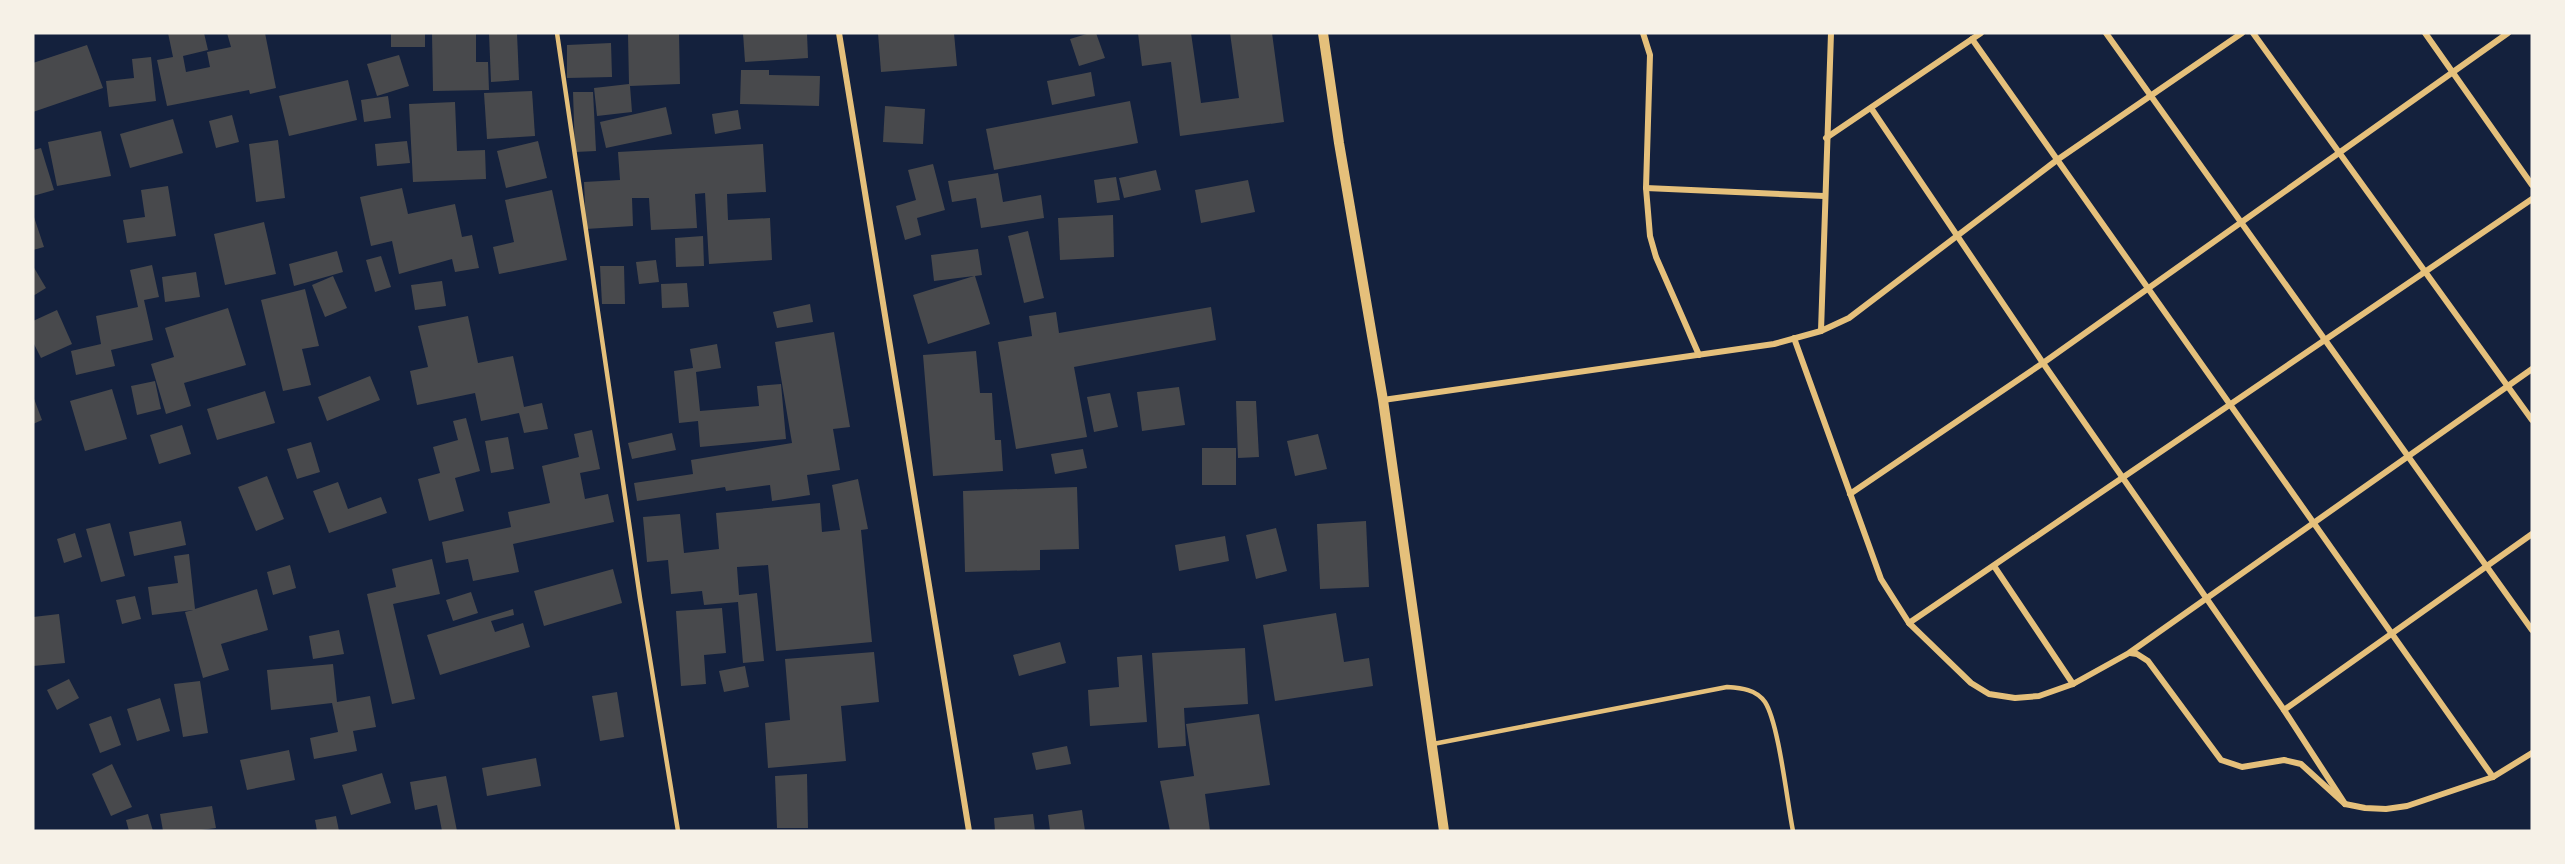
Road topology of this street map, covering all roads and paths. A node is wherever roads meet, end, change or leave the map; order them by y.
1 (557, 33) edge
2 (839, 33) edge
3 (1323, 33) edge
4 (1643, 33) edge
5 (1831, 33) edge
6 (1981, 33) edge
7 (2106, 33) edge
8 (2242, 33) edge
9 (2253, 33) edge
10 (2425, 33) edge
11 (2508, 33) edge
12 (1972, 39) junction
13 (2452, 72) junction
14 (2151, 95) junction
15 (1871, 108) junction
16 (1826, 138) junction
17 (2339, 152) junction
18 (2057, 160) junction
19 (2532, 184) edge
20 (1646, 188) junction
21 (1824, 196) junction
22 (2532, 199) edge
23 (2242, 222) junction
24 (1957, 236) junction
25 (2425, 272) junction
26 (2148, 288) junction
27 (1821, 331) junction
28 (1794, 338) junction
29 (2326, 339) junction
30 (1699, 355) junction
31 (2043, 363) junction
32 (2532, 369) edge
33 (2508, 386) junction
34 (1383, 400) junction
35 (2230, 404) junction
36 (2532, 420) edge
37 (2409, 455) junction
38 (2123, 477) junction
39 (1850, 494) junction
40 (2313, 522) junction
41 (2532, 534) edge
42 (1994, 566) junction
43 (2487, 566) junction
44 (2206, 597) junction
45 (1909, 623) junction
46 (2532, 630) edge
47 (2392, 634) junction
48 (2129, 653) junction
49 (2073, 684) junction
50 (2284, 710) junction
51 (1431, 744) junction
52 (2532, 753) edge
53 (2493, 777) junction
54 (2345, 804) junction
55 (678, 831) edge
56 (969, 831) edge
57 (1444, 831) edge
58 (1793, 831) edge

1 - 55 lane
2 - 56 street
3 - 34 street
4 - 20 street
5 - 16 street
6 - 12 street
7 - 14 street
8 - 14 street
9 - 17 street
10 - 13 street
11 - 13 street
12 - 15 street
12 - 18 street
13 - 17 street
13 - 19 street
14 - 18 street
14 - 23 street
15 - 16 street
15 - 24 street
16 - 21 street
17 - 23 street
17 - 25 street
18 - 24 street
18 - 26 street
20 - 21 street
20 - 30 street
21 - 27 street
22 - 25 street
23 - 26 street
23 - 29 street
24 - 27 street
24 - 31 street
25 - 29 street
25 - 33 street
26 - 31 street
26 - 35 street
27 - 28 street
28 - 30 street
28 - 39 street
29 - 35 street
29 - 37 street
30 - 34 street
31 - 38 street
31 - 39 street
32 - 33 street
33 - 36 street
33 - 37 street
34 - 51 street
35 - 38 street
35 - 40 street
37 - 40 street
37 - 43 street
38 - 42 street
38 - 44 street
39 - 45 street
40 - 44 street
40 - 47 street
41 - 43 street
42 - 45 street
42 - 49 street
43 - 46 street
43 - 47 street
44 - 48 street
44 - 50 street
45 - 49 street
47 - 50 street
47 - 53 street
48 - 49 street
48 - 54 street
50 - 54 street
51 - 57 street
51 - 58 lane
52 - 53 street
53 - 54 street

